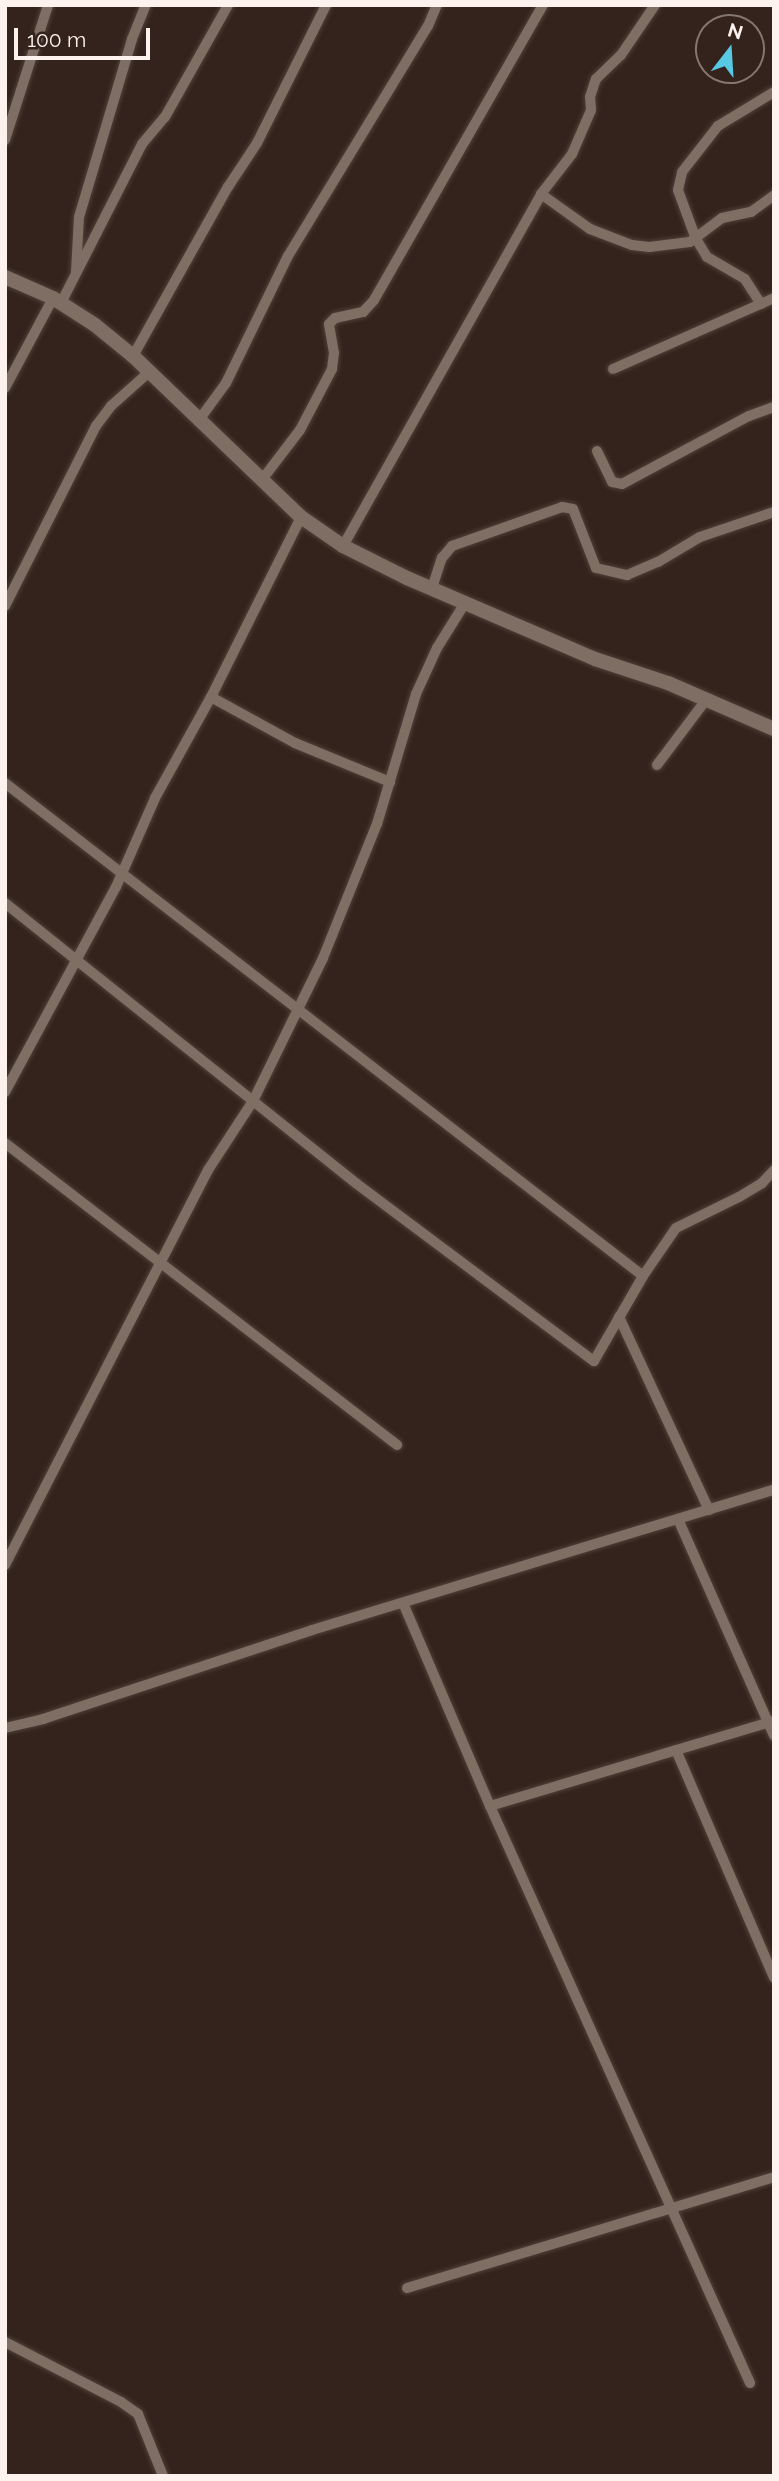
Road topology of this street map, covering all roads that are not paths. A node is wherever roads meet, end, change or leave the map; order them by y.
1 (48, 5) edge
2 (146, 5) edge
3 (228, 5) edge
4 (326, 5) edge
5 (437, 5) edge
6 (543, 5) edge
7 (655, 5) edge
8 (774, 92) edge
9 (5, 140) edge
10 (541, 194) junction
11 (774, 195) edge
12 (696, 239) junction
13 (76, 274) junction
14 (5, 276) edge
15 (774, 298) edge
16 (57, 300) junction
17 (761, 304) junction
18 (133, 356) junction
19 (613, 369) dead end
20 (148, 373) junction
21 (5, 388) edge
22 (774, 407) edge
23 (199, 420) junction
24 (597, 451) dead end
25 (261, 481) junction
26 (774, 512) edge
27 (301, 517) junction
28 (343, 546) junction
29 (432, 588) junction
30 (465, 603) junction
31 (5, 606) edge
32 (211, 696) junction
33 (706, 701) junction
34 (774, 729) edge
35 (657, 765) dead end
36 (390, 782) junction
37 (5, 783) edge
38 (122, 873) junction
39 (5, 903) edge
40 (77, 959) junction
41 (297, 1008) junction
42 (5, 1092) edge
43 (253, 1101) junction
44 (5, 1143) edge
45 (774, 1170) edge
46 (159, 1264) junction
47 (643, 1276) junction
48 (619, 1317) junction
49 (397, 1445) dead end
50 (774, 1490) edge
51 (709, 1510) junction
52 (678, 1520) junction
53 (5, 1566) edge
54 (403, 1603) junction
55 (771, 1722) edge
56 (5, 1728) edge
57 (774, 1736) edge
58 (676, 1750) junction
59 (490, 1806) junction
60 (768, 1950) edge
61 (774, 1978) edge
62 (774, 2177) edge
63 (671, 2208) junction
64 (407, 2288) dead end
65 (5, 2342) edge
66 (750, 2383) dead end
67 (163, 2476) edge

1 - 9 street
2 - 13 street
3 - 13 street
4 - 18 street
5 - 23 street
6 - 25 street
7 - 10 street
8 - 12 street
10 - 12 street
10 - 28 street
11 - 12 street
12 - 17 street
13 - 16 street
14 - 16 street
15 - 17 street
16 - 18 street
16 - 21 street
17 - 19 street
18 - 20 street
20 - 23 street
20 - 31 street
22 - 24 street
23 - 25 street
25 - 27 street
26 - 29 street
27 - 28 street
27 - 32 street
28 - 29 street
29 - 30 street
30 - 33 street
30 - 36 street
32 - 36 street
32 - 38 street
33 - 34 street
33 - 35 street
36 - 41 street
37 - 38 street
38 - 40 street
38 - 41 street
39 - 40 street
40 - 42 street
40 - 43 street
41 - 43 street
41 - 47 street
43 - 46 street
43 - 48 street
44 - 46 street
45 - 47 street
46 - 49 street
46 - 53 street
47 - 48 street
48 - 51 street
50 - 51 street
51 - 52 street
52 - 54 street
52 - 55 street
54 - 56 street
54 - 59 street
55 - 57 street
55 - 58 street
58 - 59 street
58 - 60 street
59 - 63 street
60 - 61 street
62 - 63 street
63 - 64 street
63 - 66 street
65 - 67 street

